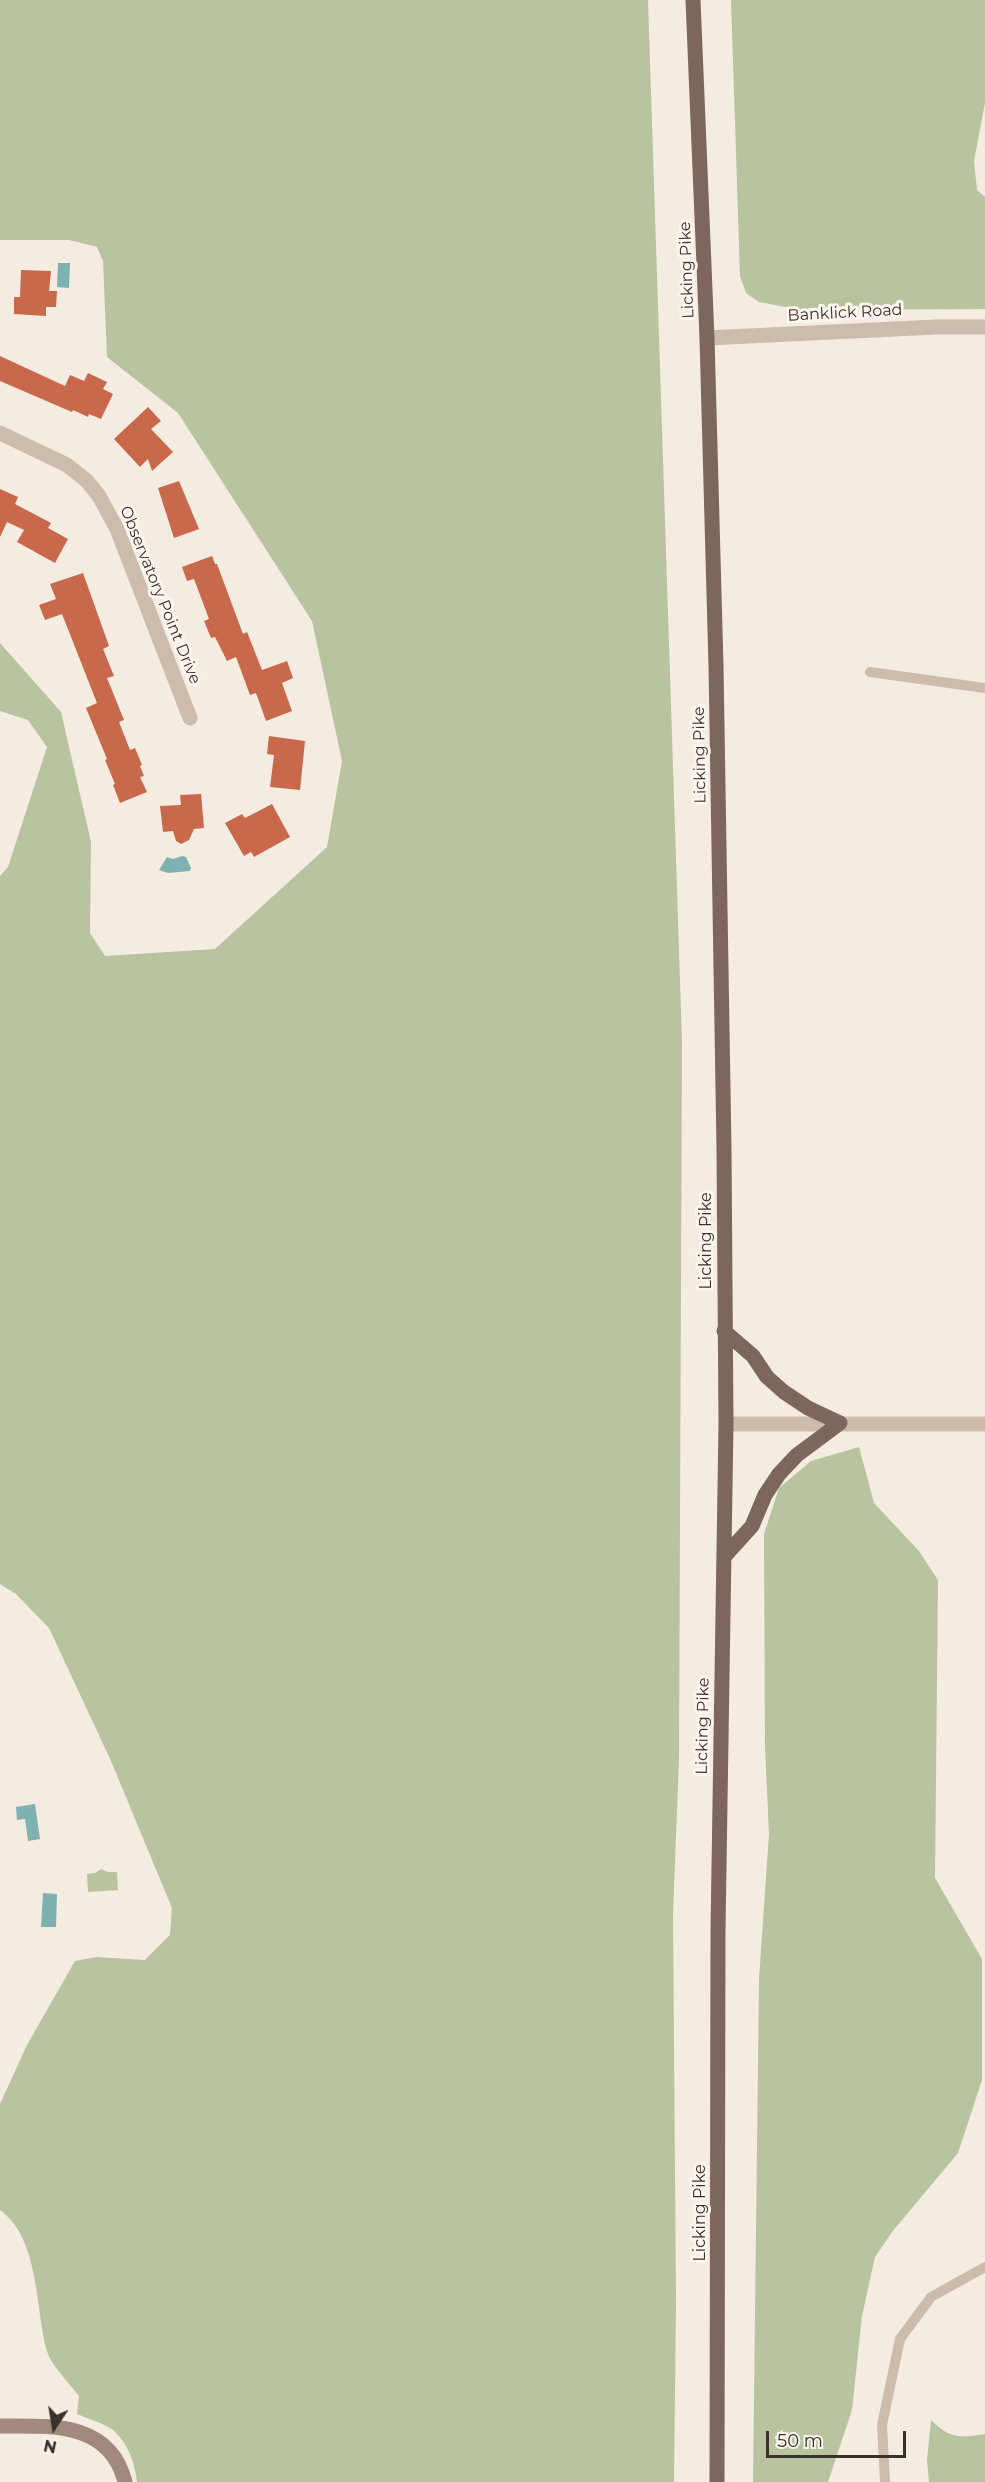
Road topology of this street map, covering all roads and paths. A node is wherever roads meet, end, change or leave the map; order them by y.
1 (693, 0) edge
2 (985, 327) edge
3 (708, 338) junction
4 (0, 433) edge
5 (870, 672) dead end
6 (985, 688) edge
7 (190, 718) dead end
8 (724, 1331) junction
9 (840, 1423) junction
10 (726, 1424) junction
11 (985, 1424) edge
12 (723, 1557) junction
13 (985, 2267) edge
14 (0, 2426) edge
15 (125, 2482) edge
16 (717, 2482) edge
17 (885, 2482) edge

1 - 3 main road, Licking Pike
2 - 3 street, Banklick Road
3 - 8 main road, Licking Pike
4 - 7 street, Observatory Point Drive
5 - 6 lane
8 - 9 main road
8 - 10 main road, Licking Pike
9 - 10 street
9 - 11 street
9 - 12 main road
10 - 12 main road, Licking Pike
12 - 16 main road, Licking Pike
13 - 17 lane
14 - 15 main road

